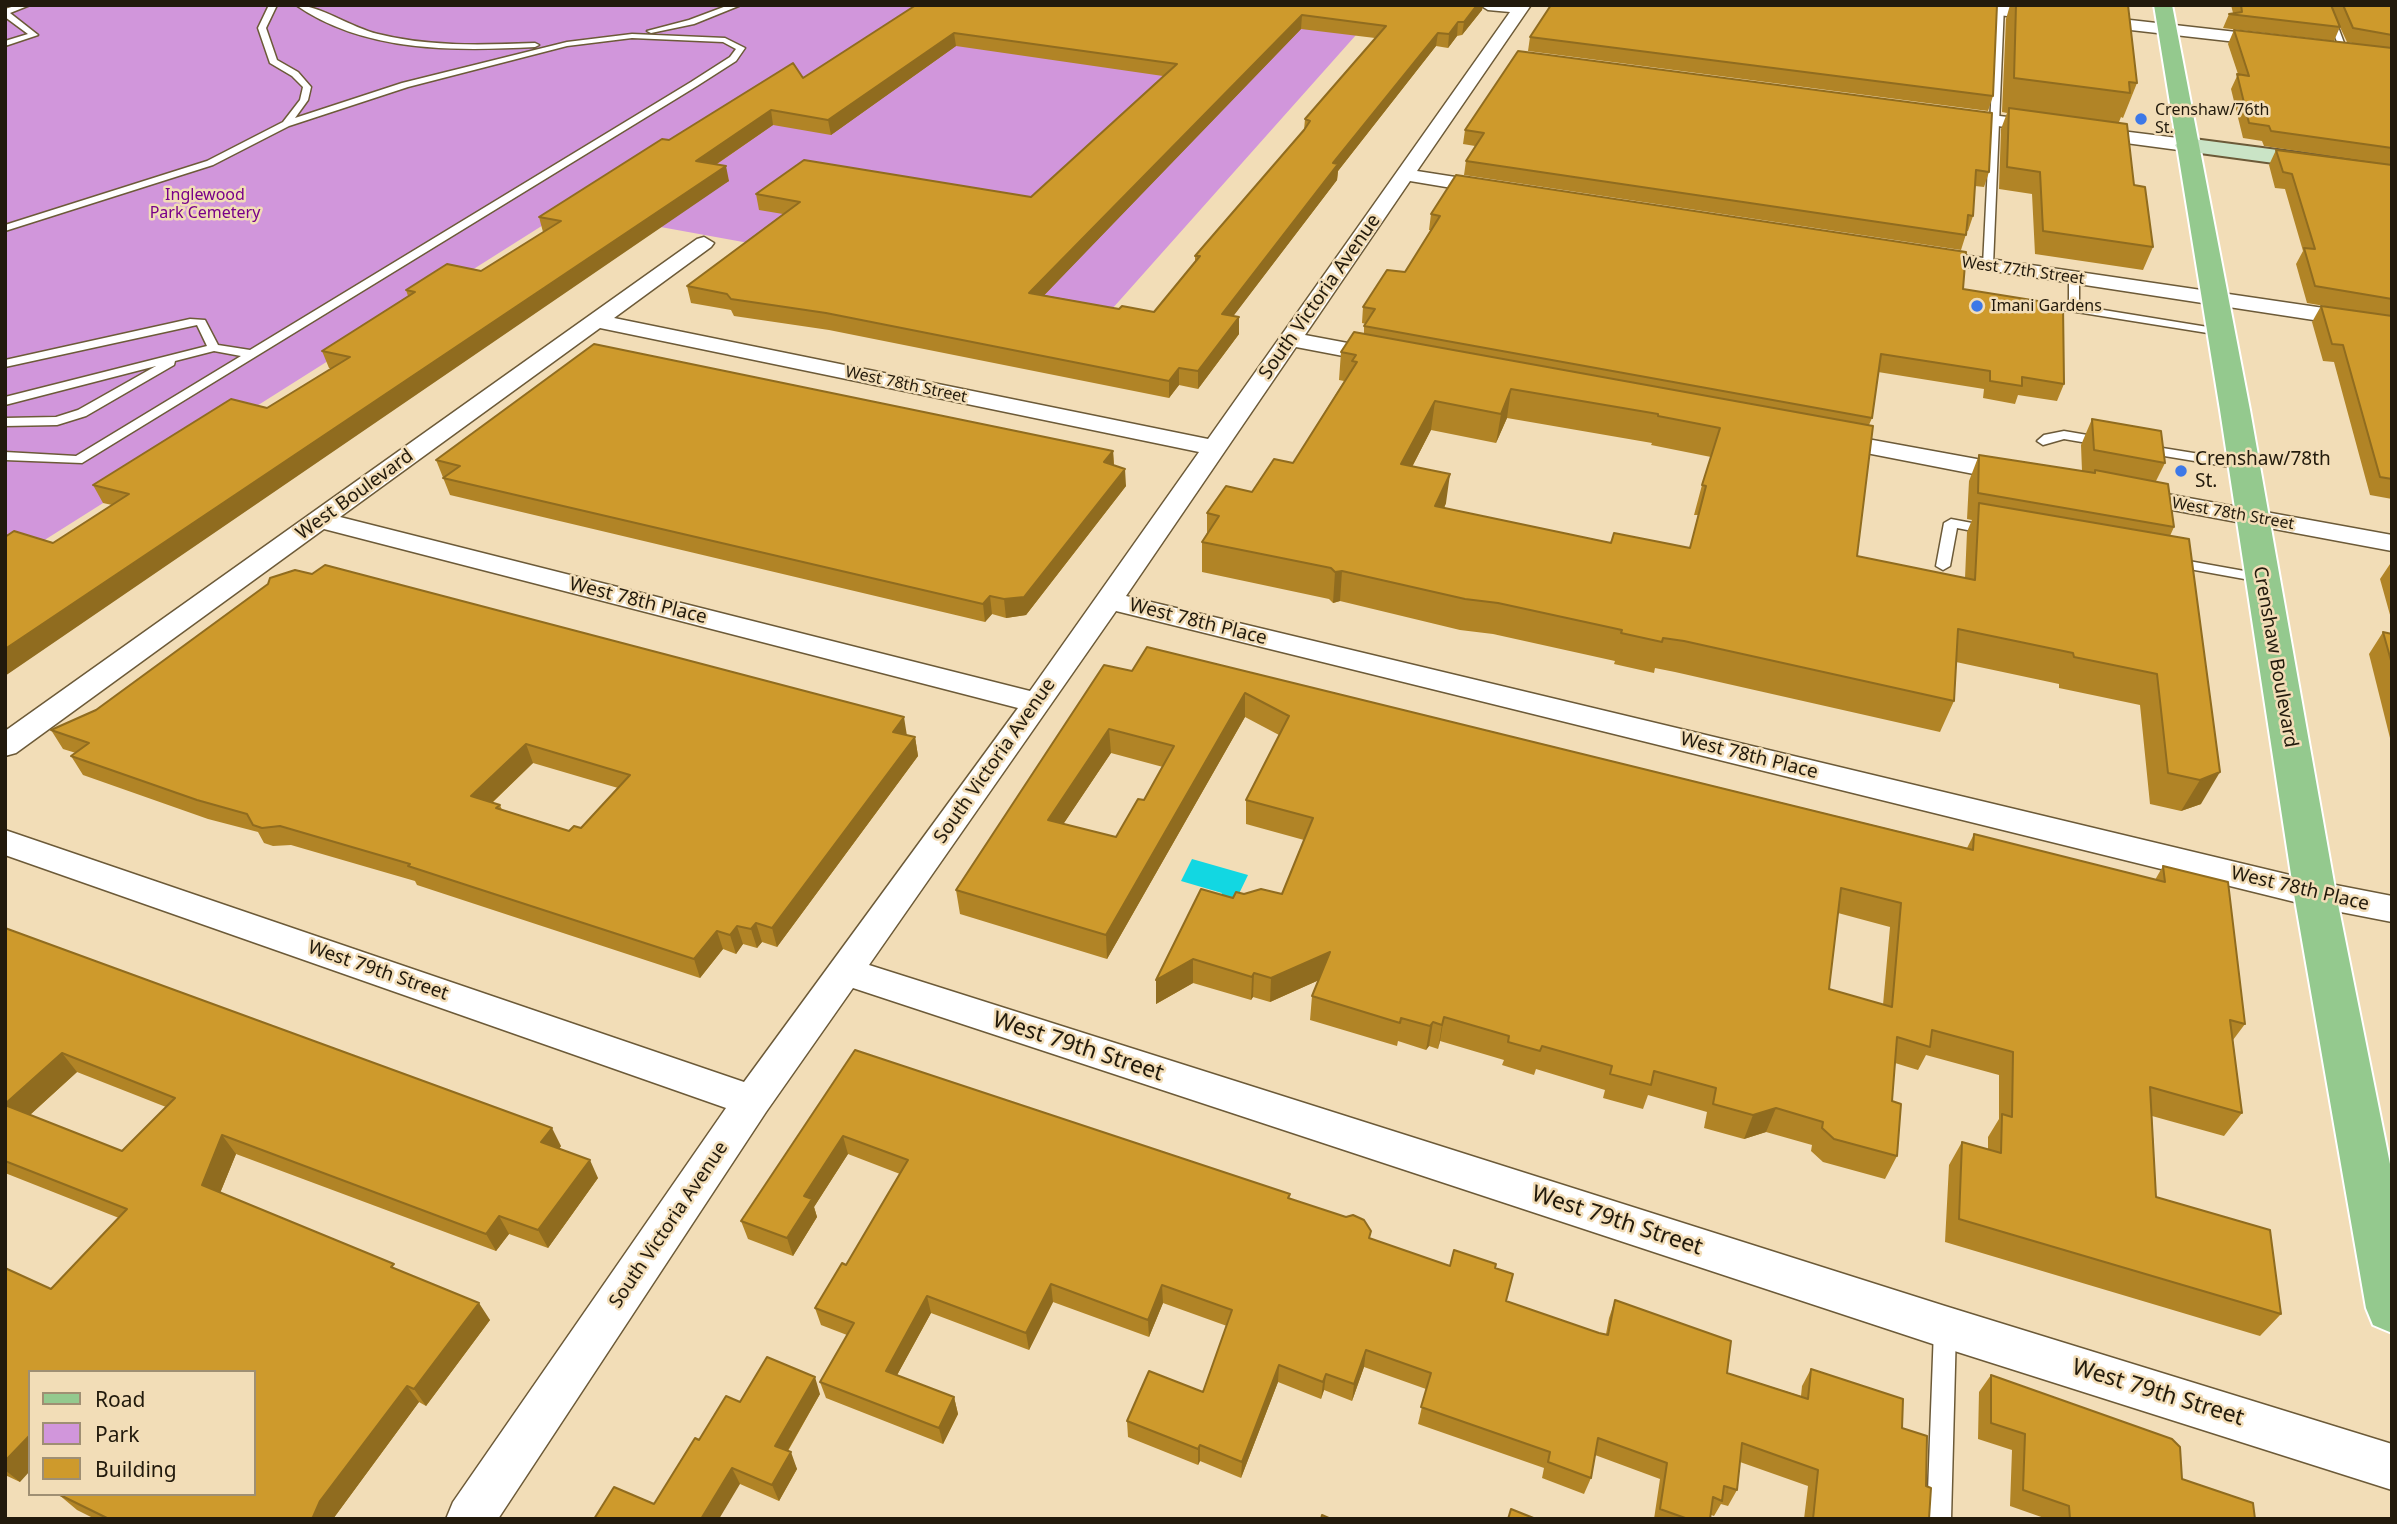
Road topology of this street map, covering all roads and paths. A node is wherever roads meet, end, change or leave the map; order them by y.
1 (26, 5) edge
2 (273, 5) edge
3 (300, 5) edge
4 (737, 5) edge
5 (1488, 5) edge
6 (1954, 5) edge
7 (2164, 5) edge
8 (2326, 5) edge
9 (1521, 7) edge
10 (2000, 8) edge
11 (5, 13) edge
12 (2168, 29) junction
13 (632, 36) junction
14 (2290, 43) edge
15 (5, 44) edge
16 (567, 44) junction
17 (2343, 49) edge
18 (1939, 113) edge
19 (1994, 121) junction
20 (286, 124) junction
21 (2186, 145) junction
22 (2392, 172) edge
23 (1406, 175) junction
24 (1514, 192) edge
25 (5, 228) edge
26 (704, 243) dead end
27 (1907, 253) edge
28 (1988, 265) junction
29 (2074, 278) junction
30 (2214, 298) junction
31 (2025, 301) edge
32 (2074, 309) junction
33 (597, 321) junction
34 (2392, 325) edge
35 (2220, 332) junction
36 (1290, 339) junction
37 (214, 348) junction
38 (185, 354) junction
39 (251, 354) junction
40 (1413, 362) edge
41 (5, 364) edge
42 (5, 401) edge
43 (5, 422) edge
44 (1810, 436) edge
45 (2043, 441) dead end
46 (1216, 448) junction
47 (5, 456) edge
48 (2243, 465) junction
49 (2043, 480) edge
50 (2098, 490) edge
51 (2251, 518) junction
52 (320, 520) junction
53 (2005, 533) edge
54 (2392, 543) edge
55 (2153, 559) edge
56 (1943, 566) dead end
57 (2261, 578) junction
58 (1107, 600) junction
59 (1037, 703) junction
60 (5, 746) edge
61 (5, 842) edge
62 (2315, 894) junction
63 (2392, 909) edge
64 (844, 971) junction
65 (752, 1101) junction
66 (2382, 1199) edge
67 (2392, 1308) edge
68 (1945, 1327) junction
69 (2392, 1467) edge
70 (470, 1519) edge
71 (1939, 1519) edge

1 - 11 lane
2 - 20 lane
3 - 16 lane
4 - 13 lane
5 - 9 street
6 - 10 street
7 - 12 main road, Crenshaw Boulevard
8 - 17 lane
9 - 23 street, South Victoria Avenue
10 - 12 street
10 - 19 lane
11 - 15 lane
12 - 14 street
12 - 21 main road, Crenshaw Boulevard
13 - 16 lane
13 - 39 lane
16 - 20 lane
18 - 19 street
19 - 21 street
19 - 28 lane
20 - 25 lane
21 - 22 street
21 - 30 main road, Crenshaw Boulevard
23 - 24 street
23 - 36 street, South Victoria Avenue
26 - 33 street, West Boulevard
27 - 28 street, West 77th Street
28 - 29 street, West 77th Street
29 - 30 street, West 77th Street
29 - 32 lane
30 - 34 street, West 77th Street
30 - 35 main road, Crenshaw Boulevard
31 - 32 lane
32 - 35 lane
33 - 46 street, West 78th Street
33 - 52 street, West Boulevard
35 - 48 main road, Crenshaw Boulevard
36 - 40 street
36 - 46 street, South Victoria Avenue
37 - 38 lane
37 - 39 lane
37 - 41 lane
38 - 42 lane
38 - 43 lane
39 - 47 lane
44 - 49 street
45 - 48 lane
46 - 58 street, South Victoria Avenue
48 - 51 main road, Crenshaw Boulevard
50 - 51 street, West 78th Street
51 - 54 street, West 78th Street
51 - 57 main road, Crenshaw Boulevard
52 - 59 street, West 78th Place
52 - 60 street, West Boulevard
53 - 56 lane
55 - 57 lane
57 - 62 main road, Crenshaw Boulevard
58 - 59 street, South Victoria Avenue
58 - 62 street, West 78th Place
59 - 64 street, South Victoria Avenue
61 - 65 street, West 79th Street
62 - 63 street, West 78th Place
62 - 66 main road, Crenshaw Boulevard
64 - 65 street, South Victoria Avenue
64 - 68 street, West 79th Street
65 - 70 street, South Victoria Avenue
66 - 67 main road, Crenshaw Boulevard
68 - 69 street, West 79th Street
68 - 71 lane

